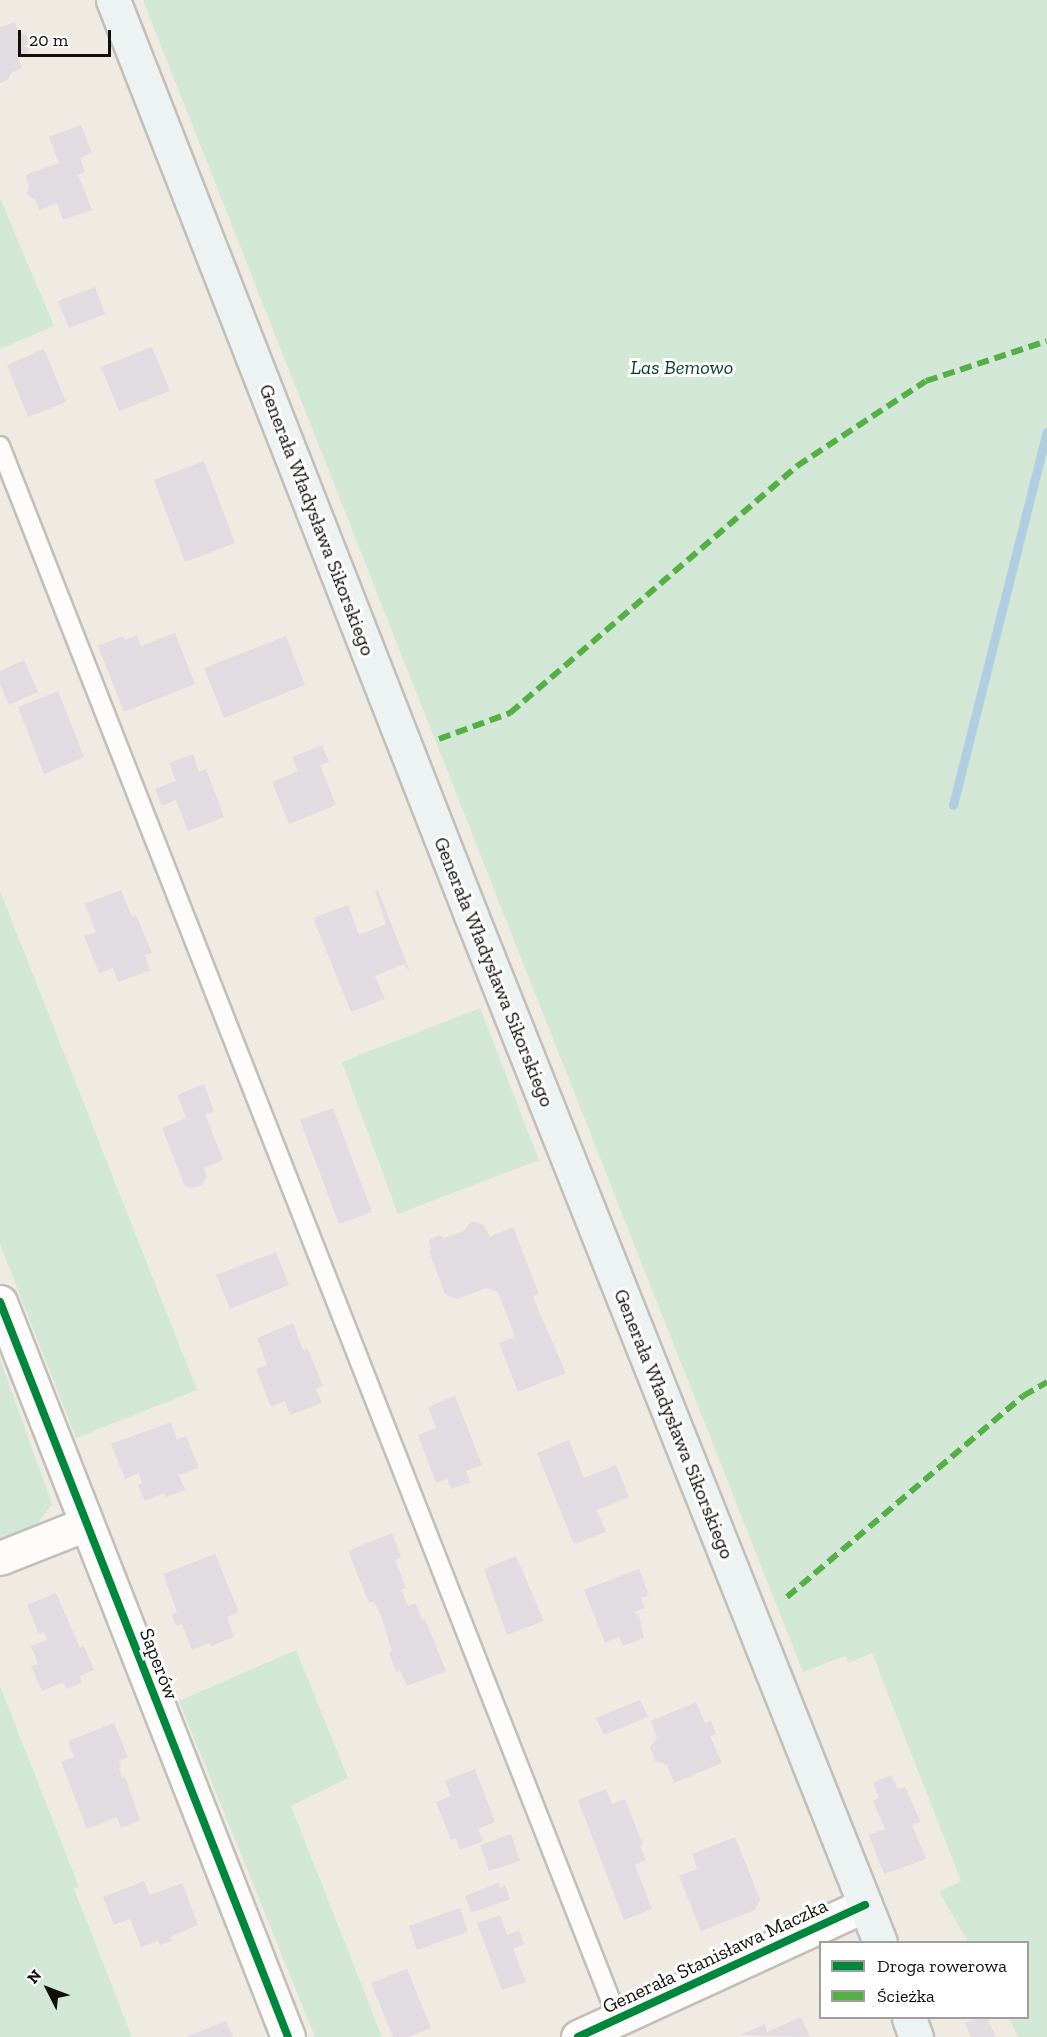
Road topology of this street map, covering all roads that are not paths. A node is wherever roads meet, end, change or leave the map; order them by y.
1 (114, 0) edge
2 (0, 446) edge
3 (0, 1302) edge
4 (86, 1524) junction
5 (0, 1558) edge
6 (865, 1905) junction
7 (880, 1941) edge
8 (618, 2019) junction
9 (909, 2019) edge
10 (288, 2037) edge
11 (578, 2037) edge
12 (916, 2037) edge

1 - 6 main road, Generała Władysława Sikorskiego
2 - 8 lane
3 - 4 street, Saperów
4 - 5 street
4 - 10 street, Saperów
6 - 7 main road, Generała Władysława Sikorskiego
6 - 8 street, Generała Stanisława Maczka
8 - 11 street, Generała Stanisława Maczka
9 - 12 main road

